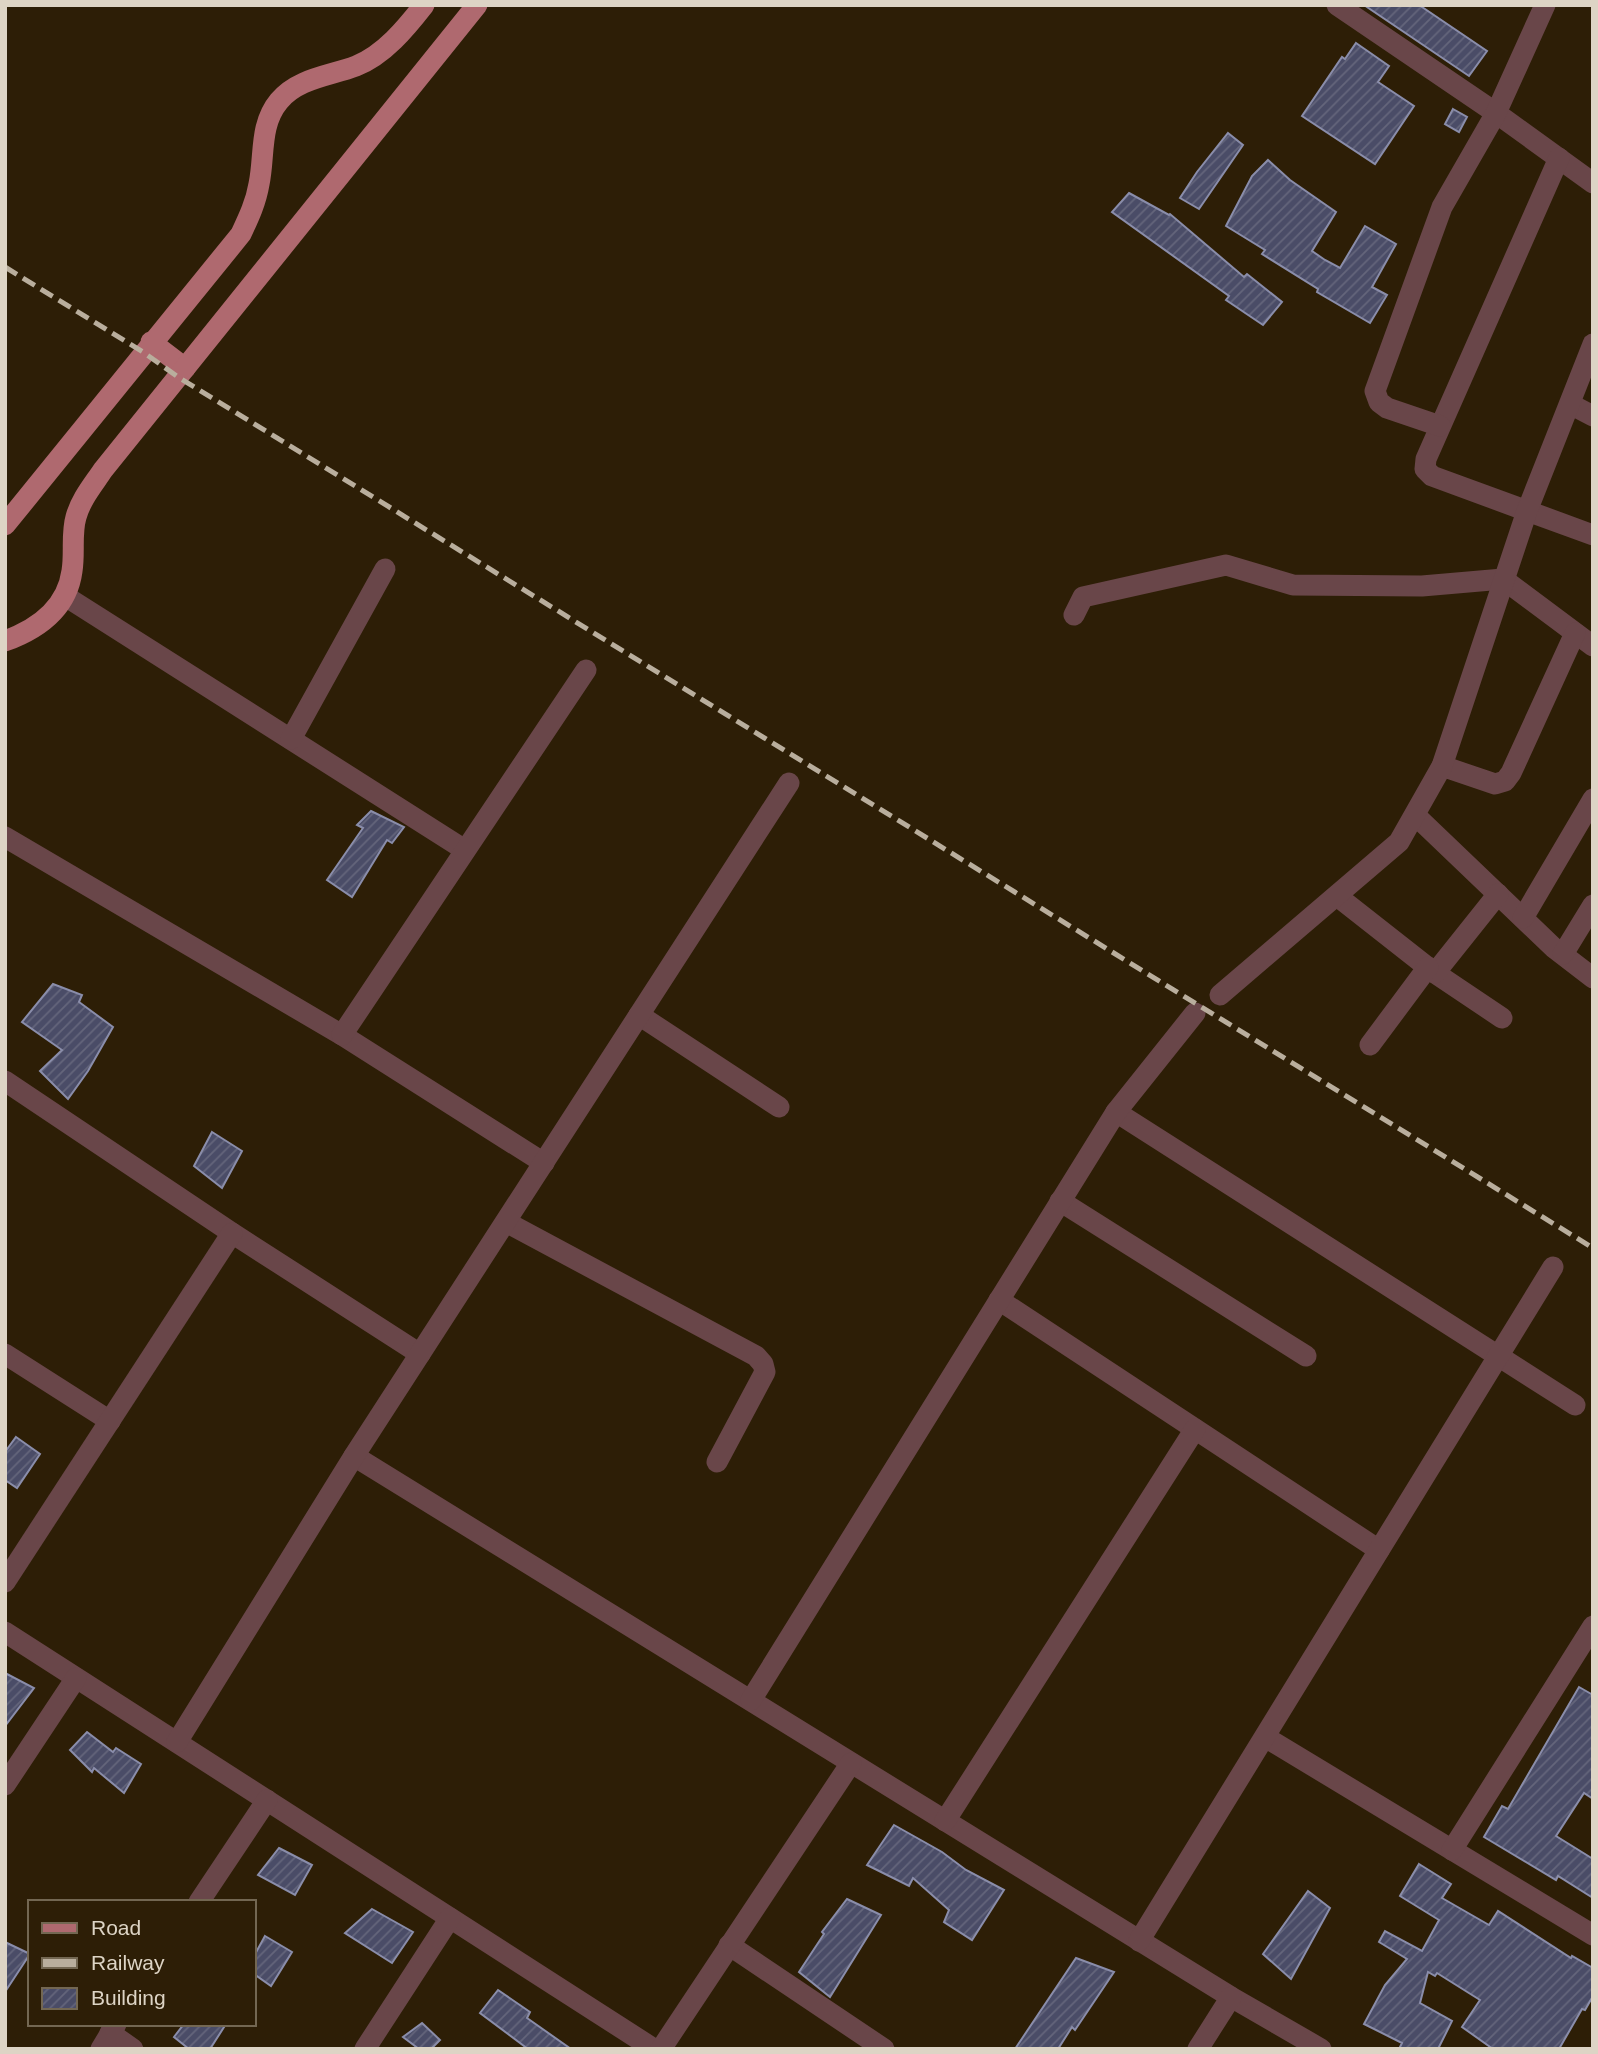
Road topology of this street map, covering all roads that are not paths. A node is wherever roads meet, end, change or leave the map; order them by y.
1 (424, 5) edge
2 (477, 5) edge
3 (1337, 5) edge
4 (1545, 5) edge
5 (1496, 113) junction
6 (1559, 158) junction
7 (1593, 183) edge
8 (151, 342) junction
9 (1593, 344) edge
10 (185, 368) junction
11 (1570, 404) junction
12 (1593, 416) edge
13 (1440, 426) junction
14 (1527, 511) junction
15 (5, 525) edge
16 (1593, 535) edge
17 (385, 569) dead end
18 (1503, 579) junction
19 (65, 596) junction
20 (1074, 615) dead end
21 (1575, 633) junction
22 (5, 641) edge
23 (1593, 646) edge
24 (586, 670) dead end
25 (291, 739) junction
26 (1442, 766) junction
27 (789, 783) dead end
28 (1593, 799) edge
29 (1416, 816) junction
30 (1587, 821) edge
31 (5, 837) edge
32 (466, 850) junction
33 (1498, 894) junction
34 (1337, 896) junction
35 (1593, 905) edge
36 (1523, 918) junction
37 (1563, 954) junction
38 (1432, 970) junction
39 (1593, 978) edge
40 (1220, 995) dead end
41 (1195, 1013) dead end
42 (639, 1015) junction
43 (1502, 1018) dead end
44 (342, 1035) junction
45 (1370, 1045) dead end
46 (5, 1081) edge
47 (779, 1107) dead end
48 (1116, 1112) junction
49 (544, 1163) junction
50 (1060, 1201) junction
51 (506, 1222) junction
52 (232, 1233) junction
53 (1553, 1268) dead end
54 (999, 1300) junction
55 (5, 1354) edge
56 (420, 1354) junction
57 (1306, 1356) dead end
58 (1499, 1356) junction
59 (1575, 1405) dead end
60 (110, 1421) junction
61 (1195, 1429) junction
62 (355, 1456) junction
63 (717, 1462) dead end
64 (1379, 1550) junction
65 (5, 1582) edge
66 (1593, 1626) edge
67 (5, 1632) edge
68 (76, 1678) junction
69 (751, 1700) junction
70 (1265, 1737) junction
71 (177, 1742) junction
72 (851, 1763) junction
73 (5, 1786) edge
74 (267, 1800) junction
75 (945, 1821) junction
76 (1452, 1850) junction
77 (200, 1900) edge
78 (450, 1918) junction
79 (1593, 1935) edge
80 (1139, 1941) junction
81 (729, 1945) junction
82 (1231, 1997) junction
83 (109, 2035) edge
84 (134, 2049) edge
85 (365, 2049) edge
86 (654, 2049) edge
87 (661, 2049) edge
88 (884, 2049) edge
89 (1198, 2049) edge
90 (1321, 2049) edge

1 - 8 main road
2 - 10 main road
3 - 5 street
4 - 5 street
5 - 6 street
5 - 13 street
6 - 7 street
6 - 13 street
8 - 10 main road
8 - 15 main road
9 - 11 street
10 - 19 main road
11 - 12 street
11 - 14 street
13 - 14 street
14 - 16 street
14 - 18 street
17 - 25 street
18 - 20 street
18 - 21 street
18 - 26 street
19 - 22 main road
19 - 25 street
21 - 23 street
21 - 26 street
24 - 32 street
25 - 32 street
26 - 29 street
27 - 42 street
28 - 30 street
29 - 33 street
29 - 34 street
30 - 36 street
31 - 44 street
32 - 44 street
33 - 36 street
33 - 38 street
34 - 38 street
34 - 40 street
35 - 37 street
36 - 37 street
37 - 39 street
38 - 43 street
38 - 45 street
41 - 48 street
42 - 47 street
42 - 49 street
44 - 49 street
46 - 52 street
48 - 50 street
48 - 58 street
49 - 51 street
50 - 54 street
50 - 57 street
51 - 56 street
51 - 63 street
52 - 56 street
52 - 60 street
53 - 58 street
54 - 61 street
54 - 69 street
55 - 60 street
56 - 62 street
58 - 59 street
58 - 64 street
60 - 65 street
61 - 64 street
61 - 75 street
62 - 69 street
62 - 71 street
64 - 70 street
66 - 76 street
67 - 68 street
68 - 71 street
68 - 73 street
69 - 72 street
70 - 76 street
70 - 80 street
71 - 74 street
72 - 75 street
72 - 81 street
74 - 77 street
74 - 78 street
75 - 80 street
76 - 79 street
78 - 85 street
78 - 86 street
80 - 82 street
81 - 87 street
81 - 88 street
82 - 89 street
82 - 90 street
83 - 84 street

